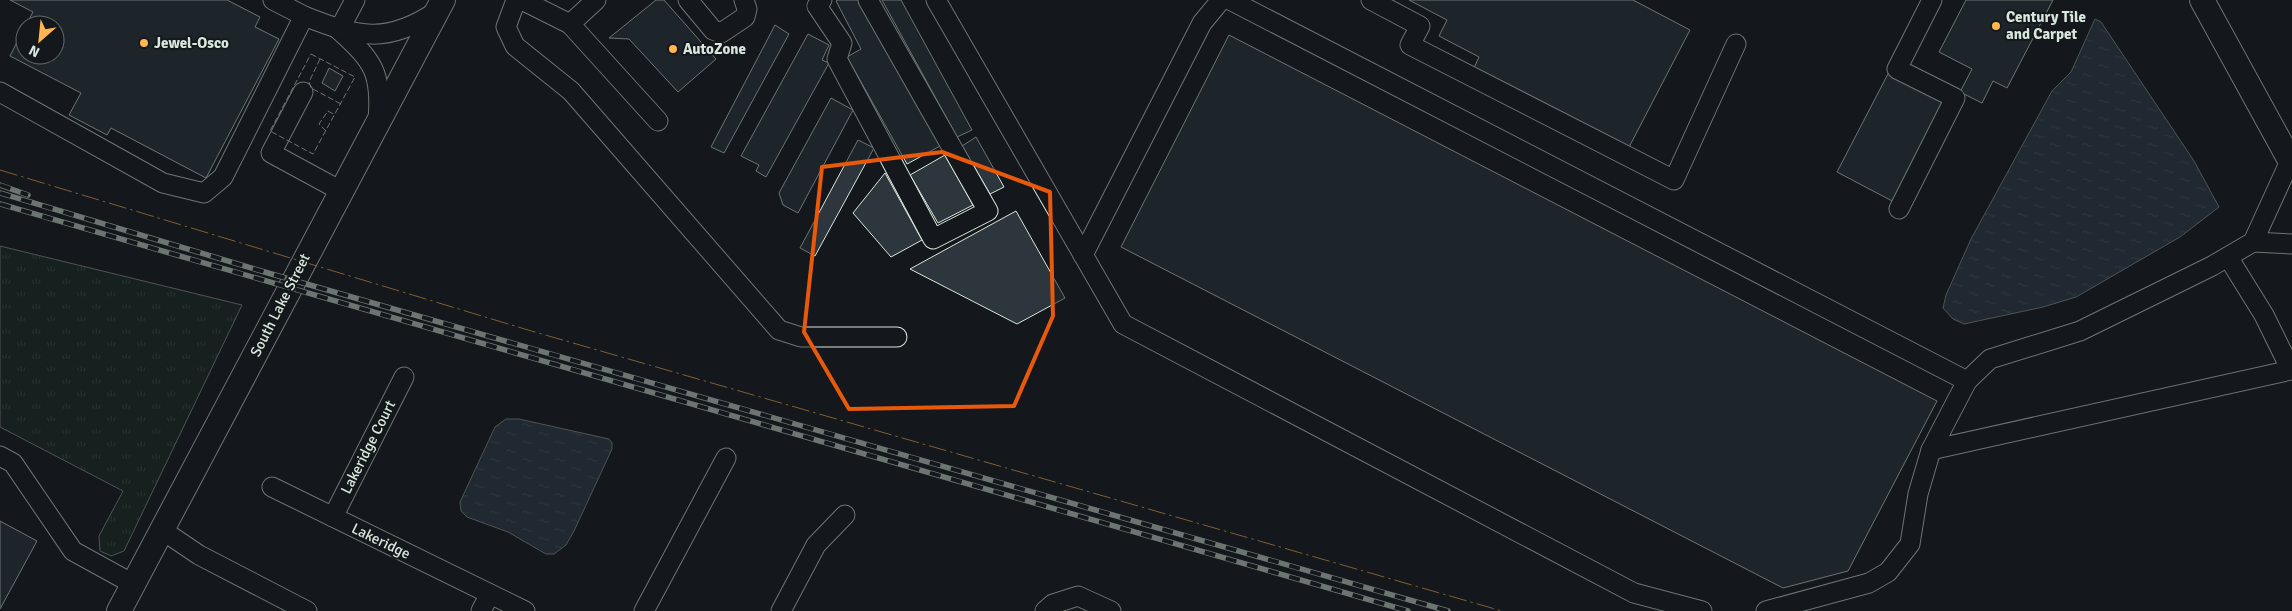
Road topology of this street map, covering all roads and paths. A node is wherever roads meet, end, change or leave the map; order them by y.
1 (273, 0) edge
2 (355, 0) edge
3 (516, 0) edge
4 (522, 0) edge
5 (596, 0) edge
6 (688, 0) edge
7 (744, 0) edge
8 (822, 0) edge
9 (868, 0) edge
10 (936, 0) edge
11 (1221, 0) edge
12 (1230, 0) edge
13 (1371, 0) edge
14 (1932, 0) edge
15 (2202, 0) edge
16 (440, 6) edge
17 (299, 9) edge
18 (570, 24) junction
19 (339, 30) junction
20 (1736, 44) dead end
21 (0, 92) edge
22 (303, 92) dead end
23 (658, 121) dead end
24 (378, 122) junction
25 (2291, 162) edge
26 (341, 191) junction
27 (1899, 209) dead end
28 (2253, 242) junction
29 (2292, 244) edge
30 (1083, 255) junction
31 (2228, 257) junction
32 (898, 337) dead end
33 (404, 376) dead end
34 (1967, 381) junction
35 (1931, 450) junction
36 (0, 456) edge
37 (726, 458) dead end
38 (272, 487) dead end
39 (844, 515) dead end
40 (333, 517) junction
41 (162, 530) junction
42 (133, 584) junction
43 (490, 594) junction
44 (119, 611) edge
45 (307, 611) edge
46 (481, 611) edge
47 (524, 611) edge
48 (644, 611) edge
49 (781, 611) edge
50 (1045, 611) edge
51 (1111, 611) edge
52 (1702, 611) edge
53 (1766, 611) edge

1 - 17 street
2 - 19 street
3 - 32 street
4 - 18 street
5 - 18 street
6 - 7 street
8 - 9 street
10 - 30 street
11 - 30 street
12 - 34 street
13 - 20 street
14 - 27 street
15 - 25 main road
16 - 19 street
16 - 24 main road, South Lake Street
17 - 19 street
17 - 21 street
18 - 23 street
19 - 24 street
22 - 26 street
24 - 26 main road, South Lake Street
25 - 28 street
26 - 41 main road, South Lake Street
28 - 29 street
28 - 31 street
30 - 52 street
31 - 34 street
31 - 35 street
33 - 40 street, Lakeridge Court
34 - 35 street
35 - 53 street
36 - 42 street
37 - 48 street
38 - 40 street, Lakeridge
39 - 49 street
40 - 43 street, Lakeridge
41 - 42 main road, South Lake Street
41 - 45 street
42 - 44 main road, South Lake Street
43 - 46 street
43 - 47 street, Lakeridge
50 - 51 street

